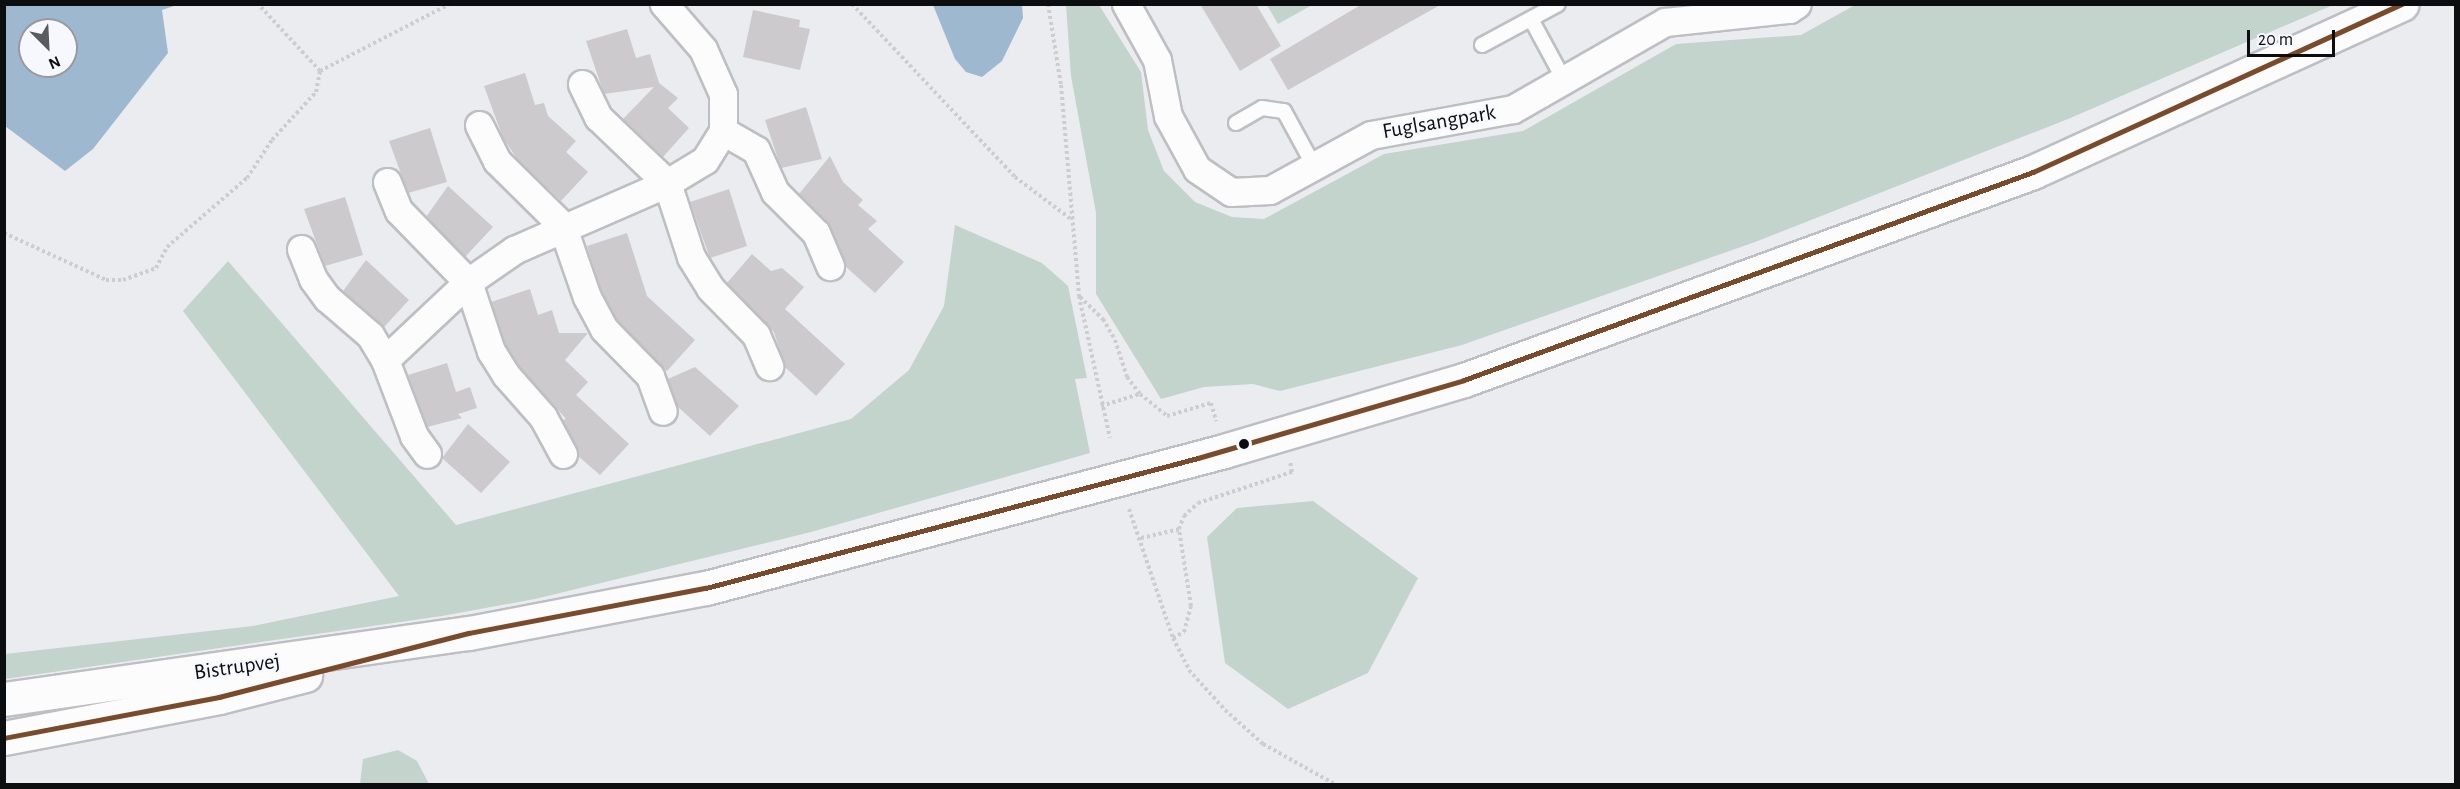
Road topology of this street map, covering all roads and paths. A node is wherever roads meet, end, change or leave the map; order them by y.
1 (258, 4) edge
2 (450, 4) edge
3 (664, 4) edge
4 (852, 4) edge
5 (1048, 4) edge
6 (1126, 4) edge
7 (1558, 4) edge
8 (1797, 4) edge
9 (2402, 4) edge
10 (1532, 19) junction
11 (1482, 45) dead end
12 (320, 71) junction
13 (1564, 80) junction
14 (582, 84) dead end
15 (1236, 123) dead end
16 (479, 125) dead end
17 (723, 131) junction
18 (1314, 166) junction
19 (387, 182) dead end
20 (667, 183) junction
21 (1072, 220) junction
22 (562, 225) junction
23 (4, 234) edge
24 (301, 249) dead end
25 (830, 266) dead end
26 (468, 282) junction
27 (1079, 296) junction
28 (385, 360) junction
29 (769, 366) dead end
30 (1140, 394) junction
31 (1101, 405) junction
32 (663, 411) dead end
33 (1282, 434) junction
34 (1110, 438) dead end
35 (1224, 451) junction
36 (427, 454) dead end
37 (562, 454) dead end
38 (1129, 508) dead end
39 (1179, 529) junction
40 (1141, 538) junction
41 (469, 633) junction
42 (1173, 638) junction
43 (4, 699) edge
44 (4, 738) edge
45 (1335, 784) edge

1 - 12 path
2 - 12 path
3 - 17 street
4 - 21 path
5 - 21 path
6 - 18 street, Fuglsangpark
7 - 10 lane
8 - 13 street, Fuglsangpark
9 - 33 main road, Bistrupvej
10 - 11 lane
10 - 13 lane
12 - 23 path
13 - 18 street, Fuglsangpark
14 - 20 street
15 - 18 lane
16 - 22 street
17 - 20 street
17 - 25 street
19 - 26 street
20 - 22 street
20 - 29 street
21 - 27 path
22 - 26 street
22 - 32 street
24 - 28 street
26 - 28 street
26 - 37 street
27 - 30 path
27 - 31 path
28 - 36 street
30 - 31 path
30 - 35 path
31 - 34 path
33 - 35 main road, Bistrupvej
33 - 39 path
35 - 41 main road, Bistrupvej
38 - 40 path
39 - 40 path
39 - 42 path
40 - 42 path
41 - 43 main road, Bistrupvej
41 - 44 main road, Bistrupvej
42 - 45 path

